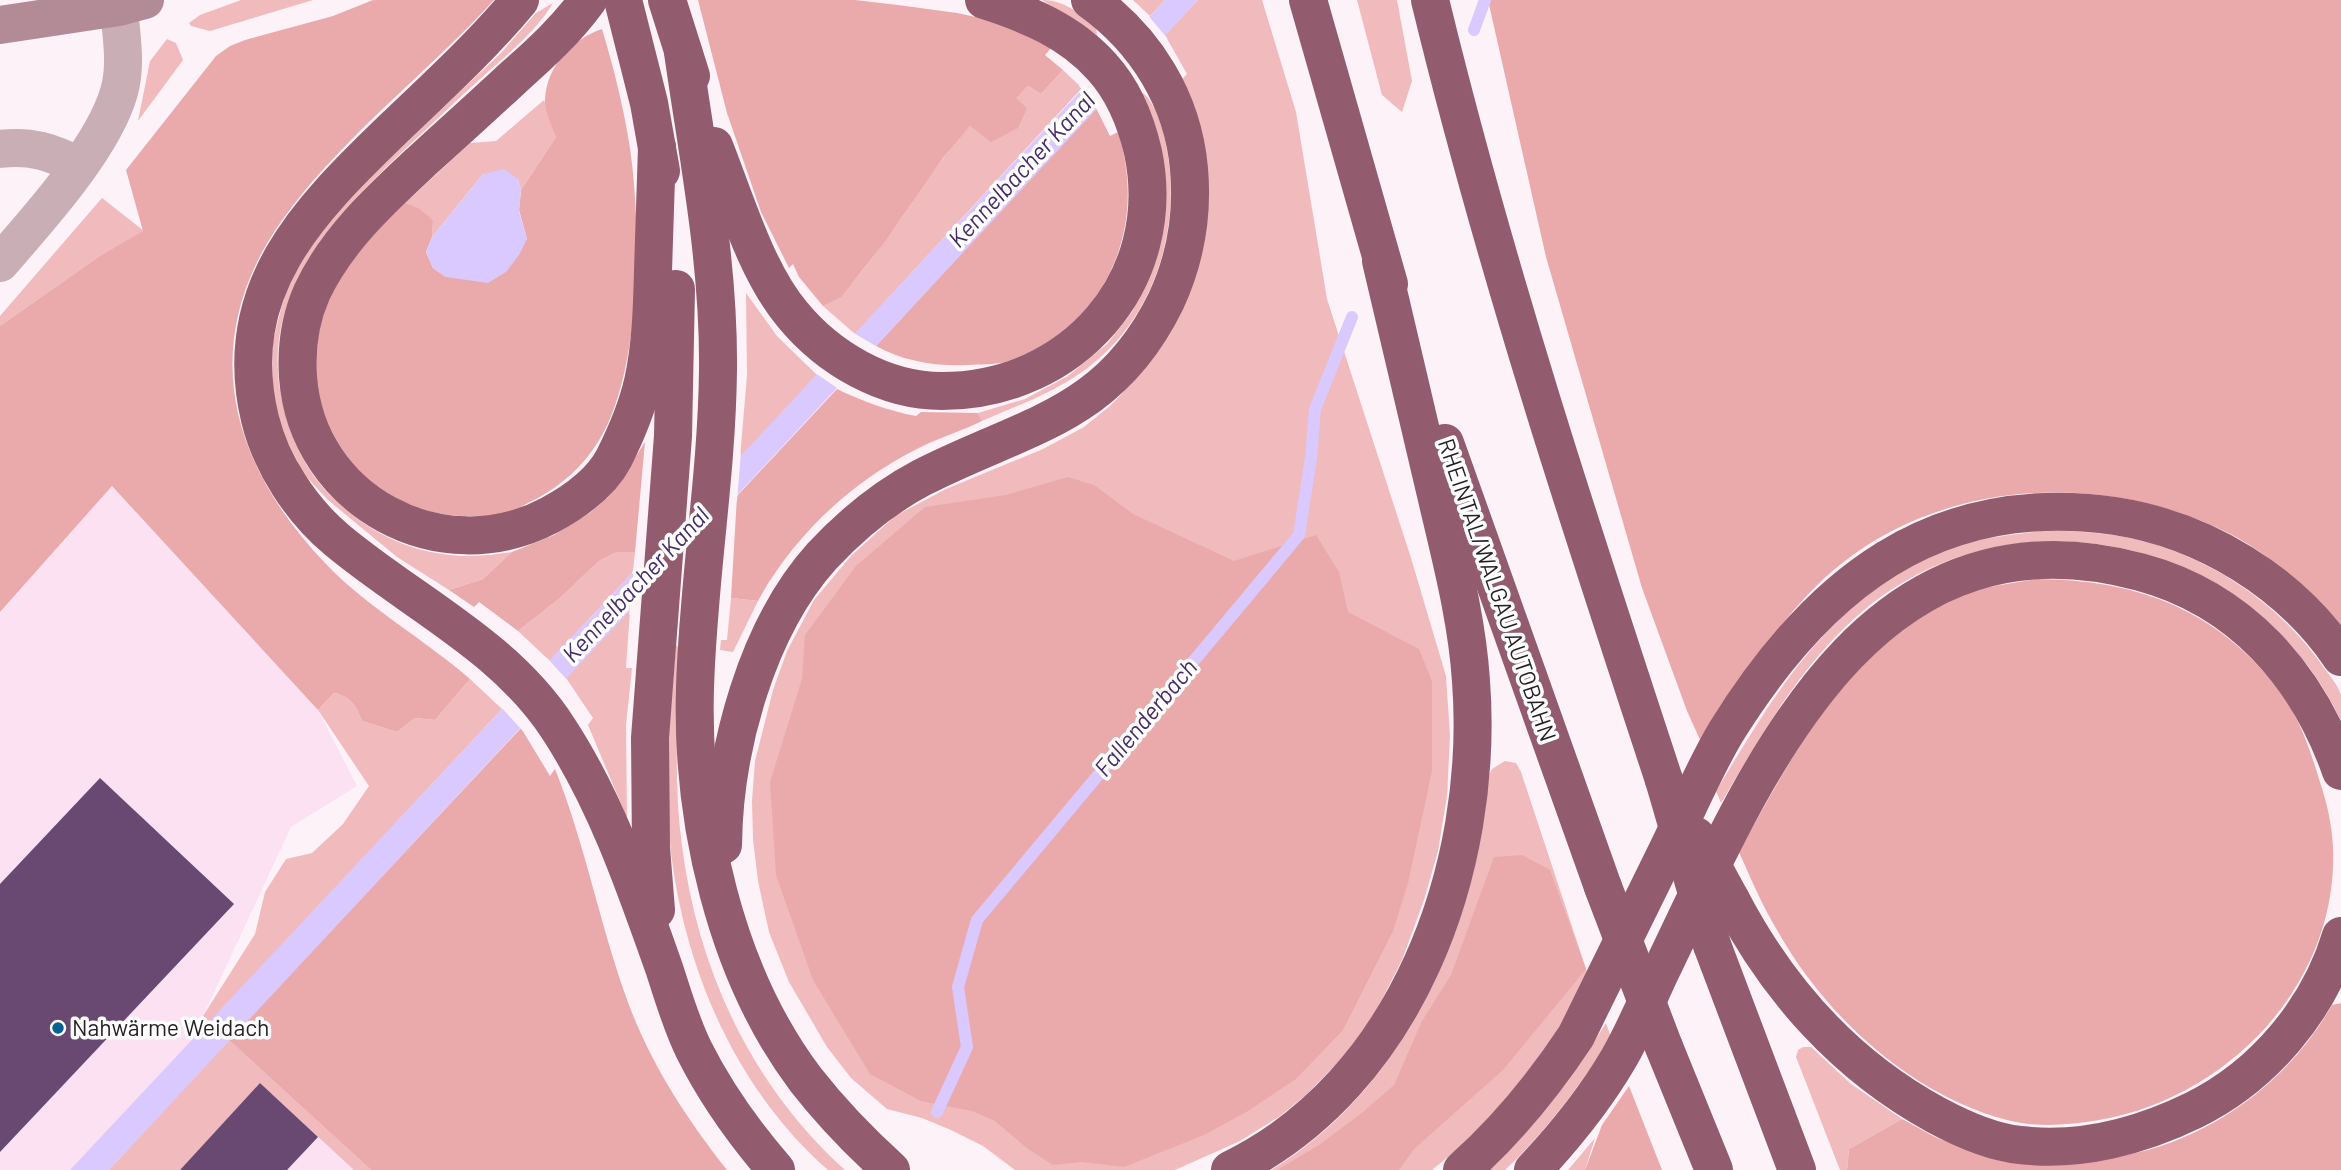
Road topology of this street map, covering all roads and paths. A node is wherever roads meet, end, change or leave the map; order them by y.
1 (520, 0) edge
2 (588, 0) edge
3 (984, 0) edge
4 (1430, 0) edge
5 (132, 4) edge
6 (1102, 9) edge
7 (1312, 13) edge
8 (627, 16) edge
9 (675, 24) edge
10 (0, 25) edge
11 (657, 147) junction
12 (0, 149) edge
13 (79, 166) junction
14 (1381, 261) junction
15 (0, 263) edge
16 (2341, 657) edge
17 (2341, 771) edge
18 (1664, 780) junction
19 (723, 903) junction
20 (2341, 936) edge
21 (664, 968) junction
22 (861, 1140) junction
23 (776, 1170) edge
24 (891, 1170) edge
25 (911, 1170) edge
26 (1230, 1170) edge
27 (1462, 1170) edge
28 (1533, 1170) edge
29 (1714, 1170) edge
30 (1797, 1170) edge

1 - 21 highway
2 - 11 highway
3 - 9 highway
4 - 18 highway
5 - 10 main road
5 - 13 street
6 - 19 highway
7 - 14 highway, RHEINTAL/WALGAU AUTOBAHN
8 - 11 highway
9 - 19 highway
11 - 21 highway
12 - 13 street
13 - 15 street
14 - 26 highway
14 - 29 highway, RHEINTAL/WALGAU AUTOBAHN, bridge
16 - 27 highway
17 - 28 highway
18 - 20 highway, bridge
18 - 30 highway, bridge
19 - 22 highway
21 - 23 highway
22 - 24 highway
22 - 25 highway

